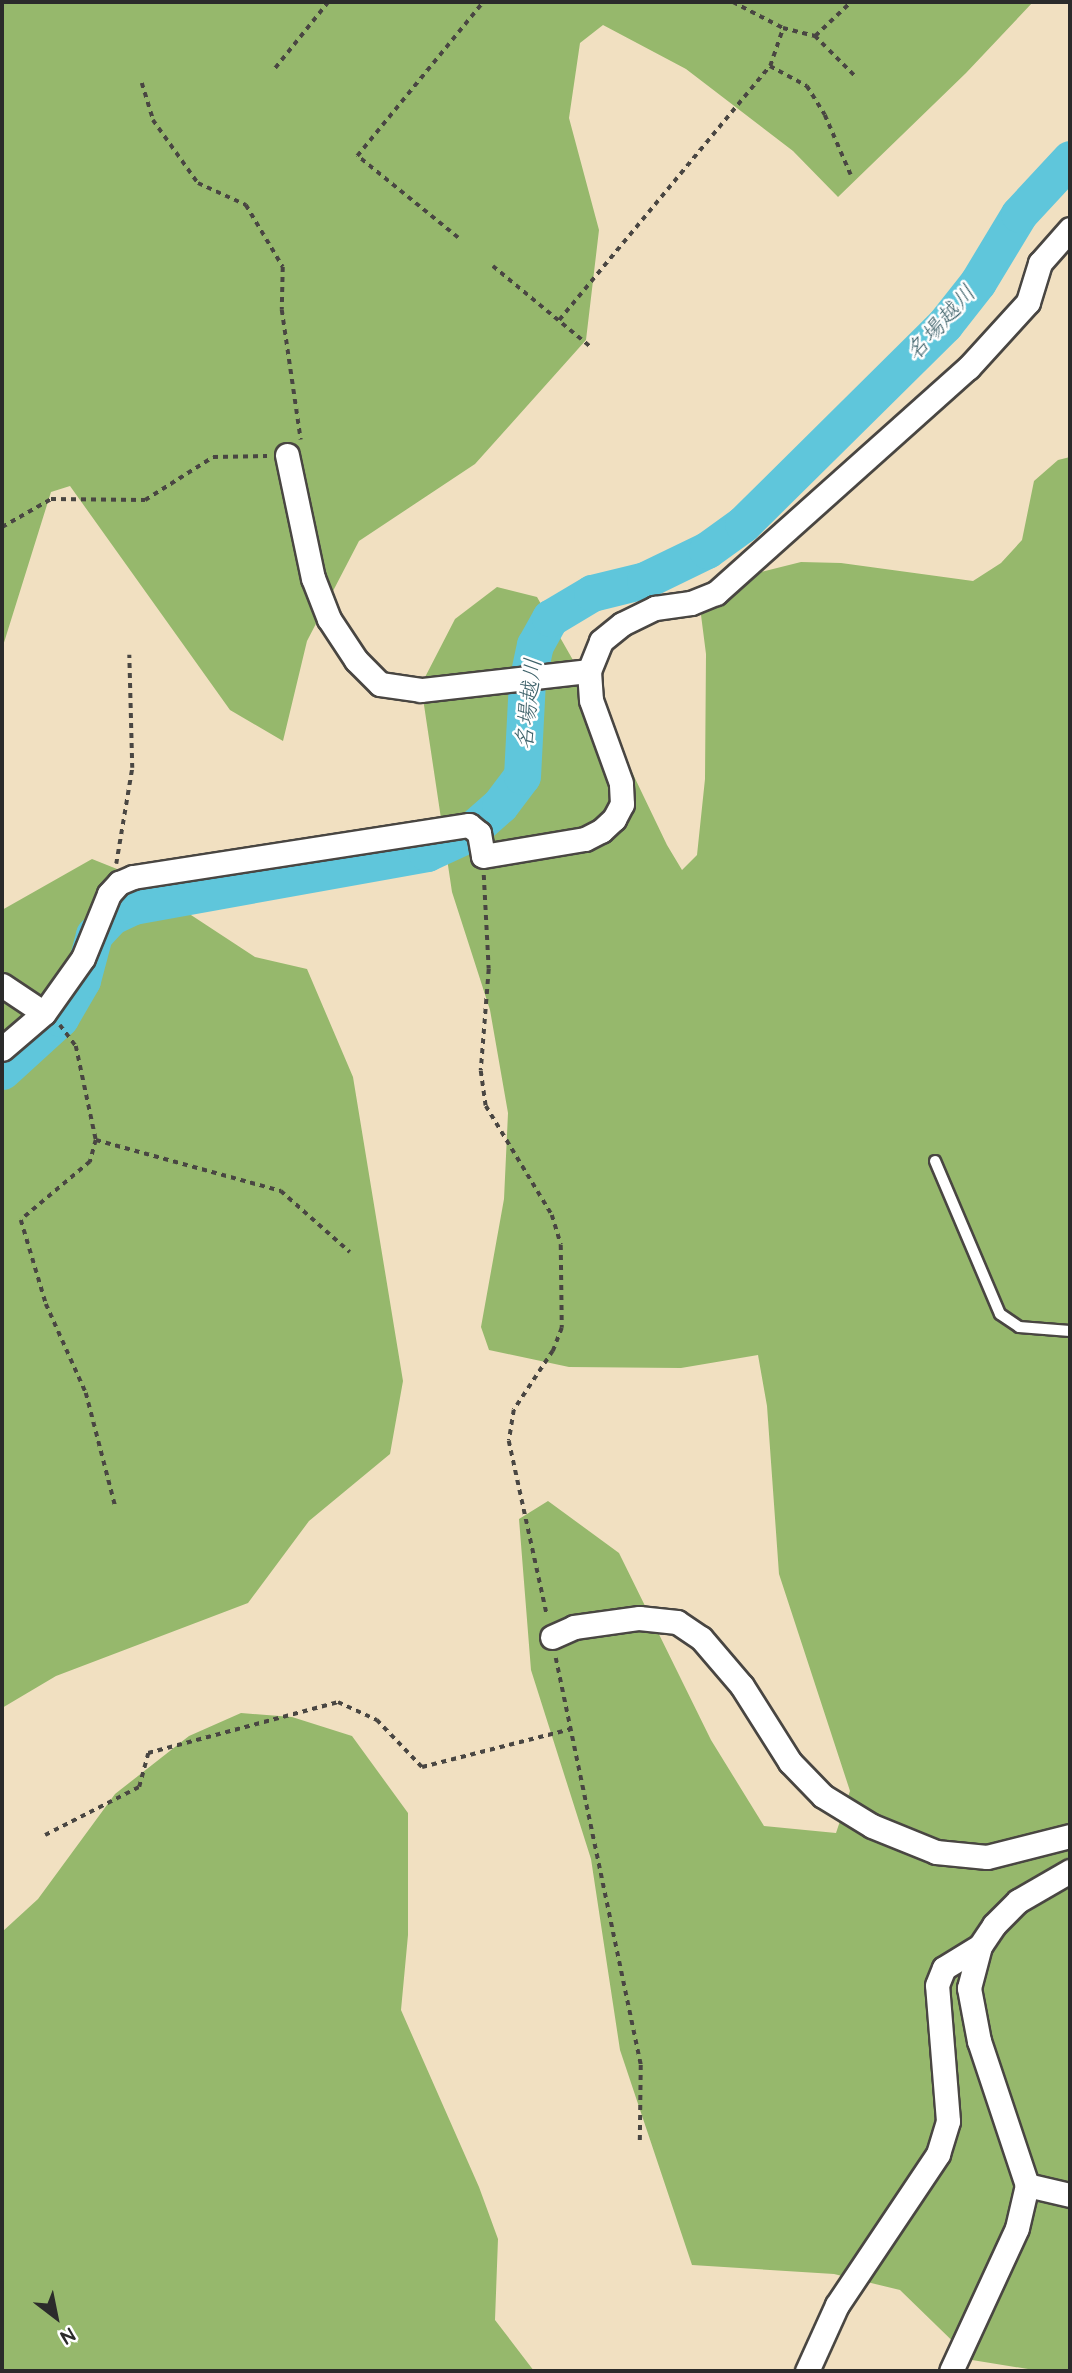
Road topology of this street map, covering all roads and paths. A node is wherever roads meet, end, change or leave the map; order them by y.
1 (328, 2) edge
2 (484, 2) edge
3 (733, 2) edge
4 (851, 2) edge
5 (783, 28) junction
6 (815, 36) junction
7 (770, 66) junction
8 (275, 68) dead end
9 (856, 77) dead end
10 (142, 83) dead end
11 (852, 175) dead end
12 (1069, 231) edge
13 (458, 238) dead end
14 (493, 266) dead end
15 (559, 320) junction
16 (592, 348) dead end
17 (287, 455) junction
18 (2, 527) edge
19 (129, 654) dead end
20 (589, 671) junction
21 (481, 846) junction
22 (119, 883) junction
23 (2, 985) edge
24 (44, 1013) junction
25 (63, 1028) dead end
26 (2, 1049) edge
27 (96, 1140) junction
28 (935, 1161) dead end
29 (350, 1252) dead end
30 (1070, 1331) edge
31 (116, 1504) dead end
32 (552, 1637) junction
33 (571, 1729) junction
34 (46, 1835) dead end
35 (1070, 1836) edge
36 (1070, 1871) edge
37 (980, 1946) junction
38 (640, 2142) dead end
39 (1027, 2185) junction
40 (1070, 2195) edge
41 (807, 2371) edge
42 (951, 2371) edge

1 - 8 path
2 - 13 path
3 - 5 path
4 - 6 path
5 - 6 path
5 - 7 path
6 - 9 path
7 - 11 path
7 - 15 path
10 - 17 path
12 - 20 street
14 - 15 path
15 - 16 path
17 - 18 path
17 - 20 street
19 - 22 path
20 - 21 street
21 - 22 street
21 - 32 path
22 - 24 street
23 - 24 street
24 - 26 street
25 - 27 path
27 - 29 path
27 - 31 path
28 - 30 lane
32 - 33 path
32 - 35 street
33 - 34 path
33 - 38 path
36 - 37 street
37 - 39 street
37 - 41 street
39 - 40 street
39 - 42 street

